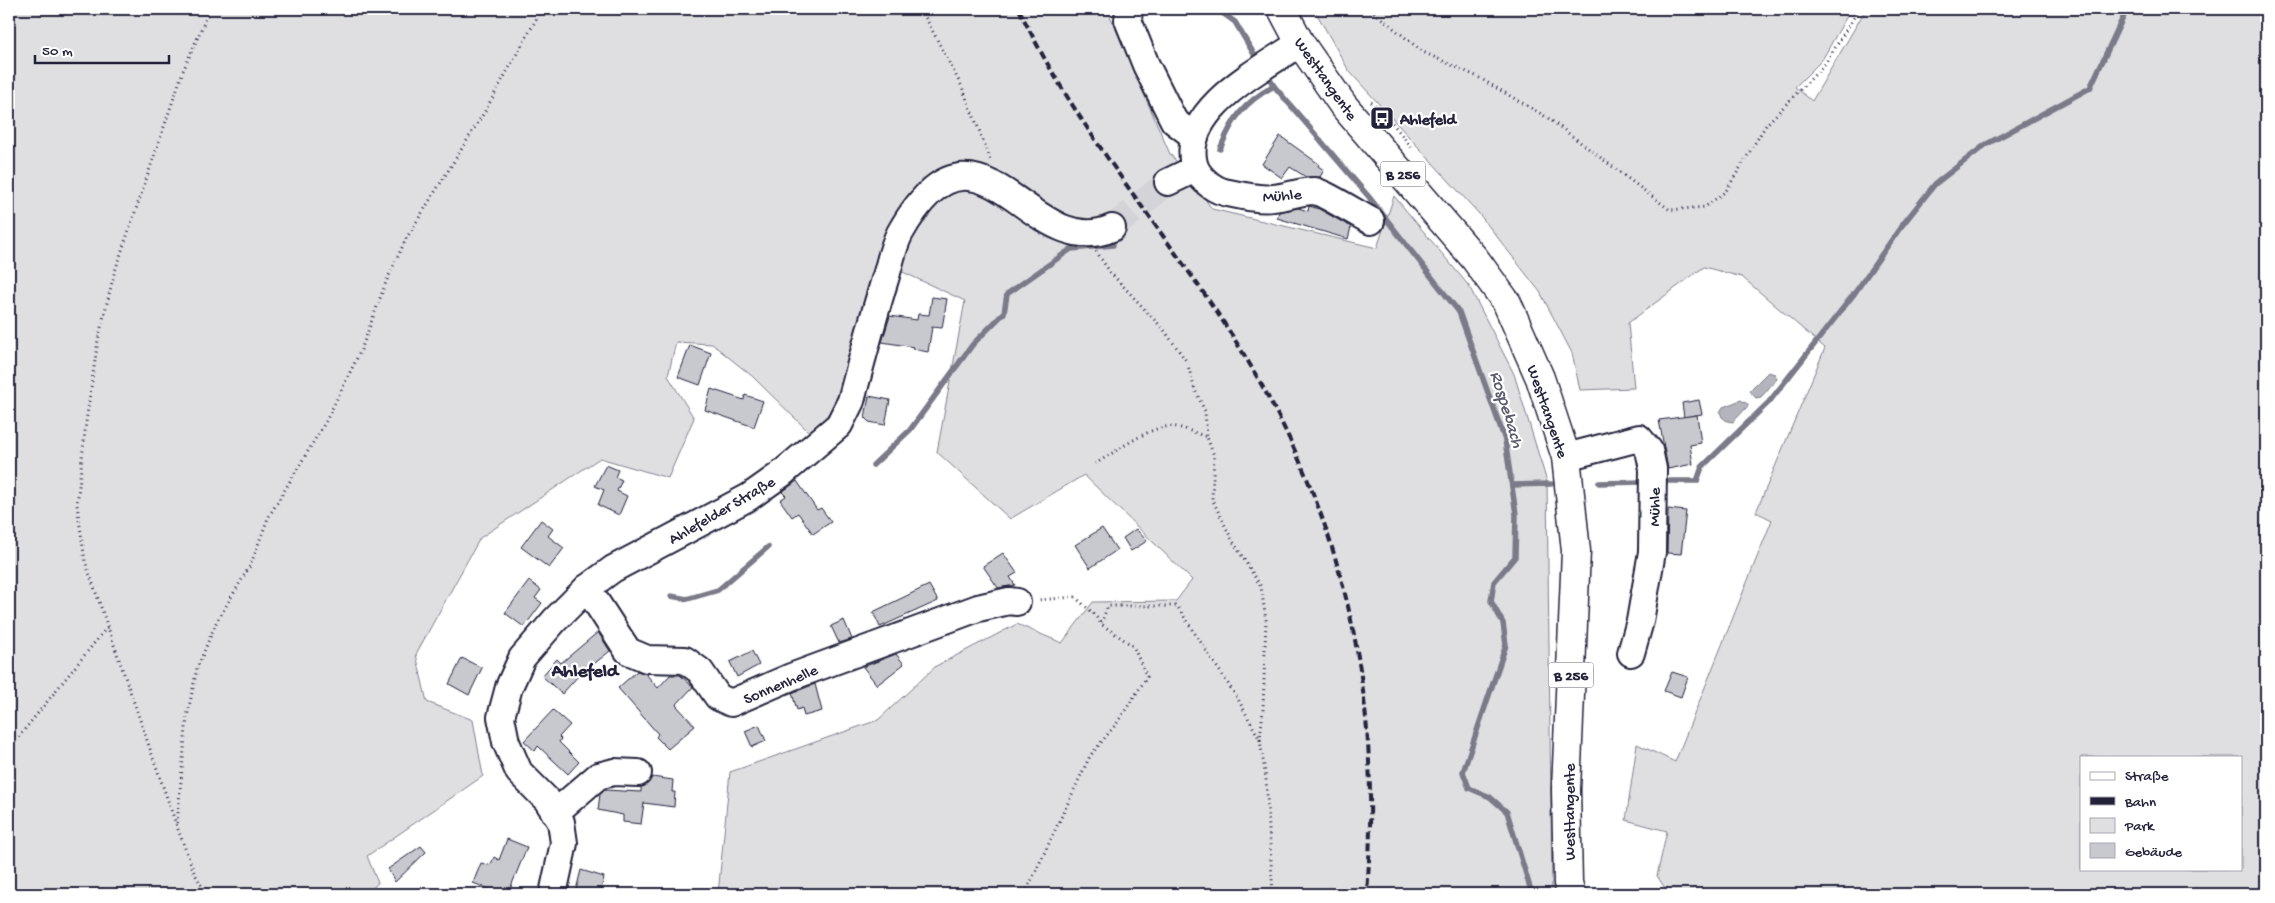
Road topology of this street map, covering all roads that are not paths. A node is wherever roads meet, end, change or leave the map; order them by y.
1 (1129, 9) edge
2 (1282, 9) edge
3 (1300, 42) junction
4 (1195, 137) junction
5 (1195, 169) junction
6 (1168, 182) tunnel mouth
7 (1371, 221) dead end
8 (1112, 228) tunnel mouth
9 (1566, 456) junction
10 (587, 588) junction
11 (1017, 602) road end
12 (1632, 653) dead end
13 (638, 774) dead end
14 (555, 813) junction
15 (553, 894) edge
16 (1570, 894) edge

1 - 4 street
2 - 3 main road, Westtangente / B 256
3 - 4 street
3 - 9 main road, Westtangente / B 256
4 - 5 street
5 - 6 street
5 - 7 street, Mühle
8 - 10 street, Ahlefelder Straße
9 - 12 street, Mühle
9 - 16 main road, Westtangente / B 256
10 - 11 street, Sonnenhelle
10 - 14 street, Ahlefelder Straße
13 - 14 street
14 - 15 street, Ahlefelder Straße

